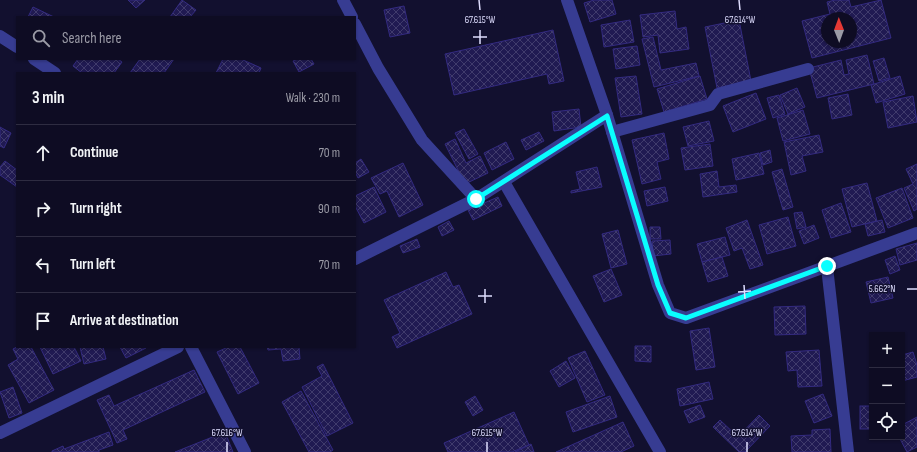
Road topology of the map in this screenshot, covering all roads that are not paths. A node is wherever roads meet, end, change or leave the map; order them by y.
1 (343, 0) edge
2 (567, 0) edge
3 (351, 16) edge
4 (356, 26) edge
5 (0, 36) edge
6 (16, 46) edge
7 (36, 60) edge
8 (808, 69) dead end
9 (54, 72) edge
10 (607, 116) junction
11 (612, 132) junction
12 (504, 182) junction
13 (476, 199) junction
14 (917, 233) edge
15 (356, 259) edge
16 (827, 266) junction
17 (176, 348) edge
18 (191, 348) edge
19 (0, 433) edge
20 (245, 452) edge
21 (660, 452) edge
22 (848, 452) edge

1 - 3 street
2 - 10 street
4 - 13 street
5 - 6 street
7 - 9 street
8 - 11 street
10 - 11 street
10 - 12 street
11 - 16 street
12 - 13 street
12 - 21 street
13 - 15 street
14 - 16 street
16 - 22 street
17 - 19 street
18 - 20 street

